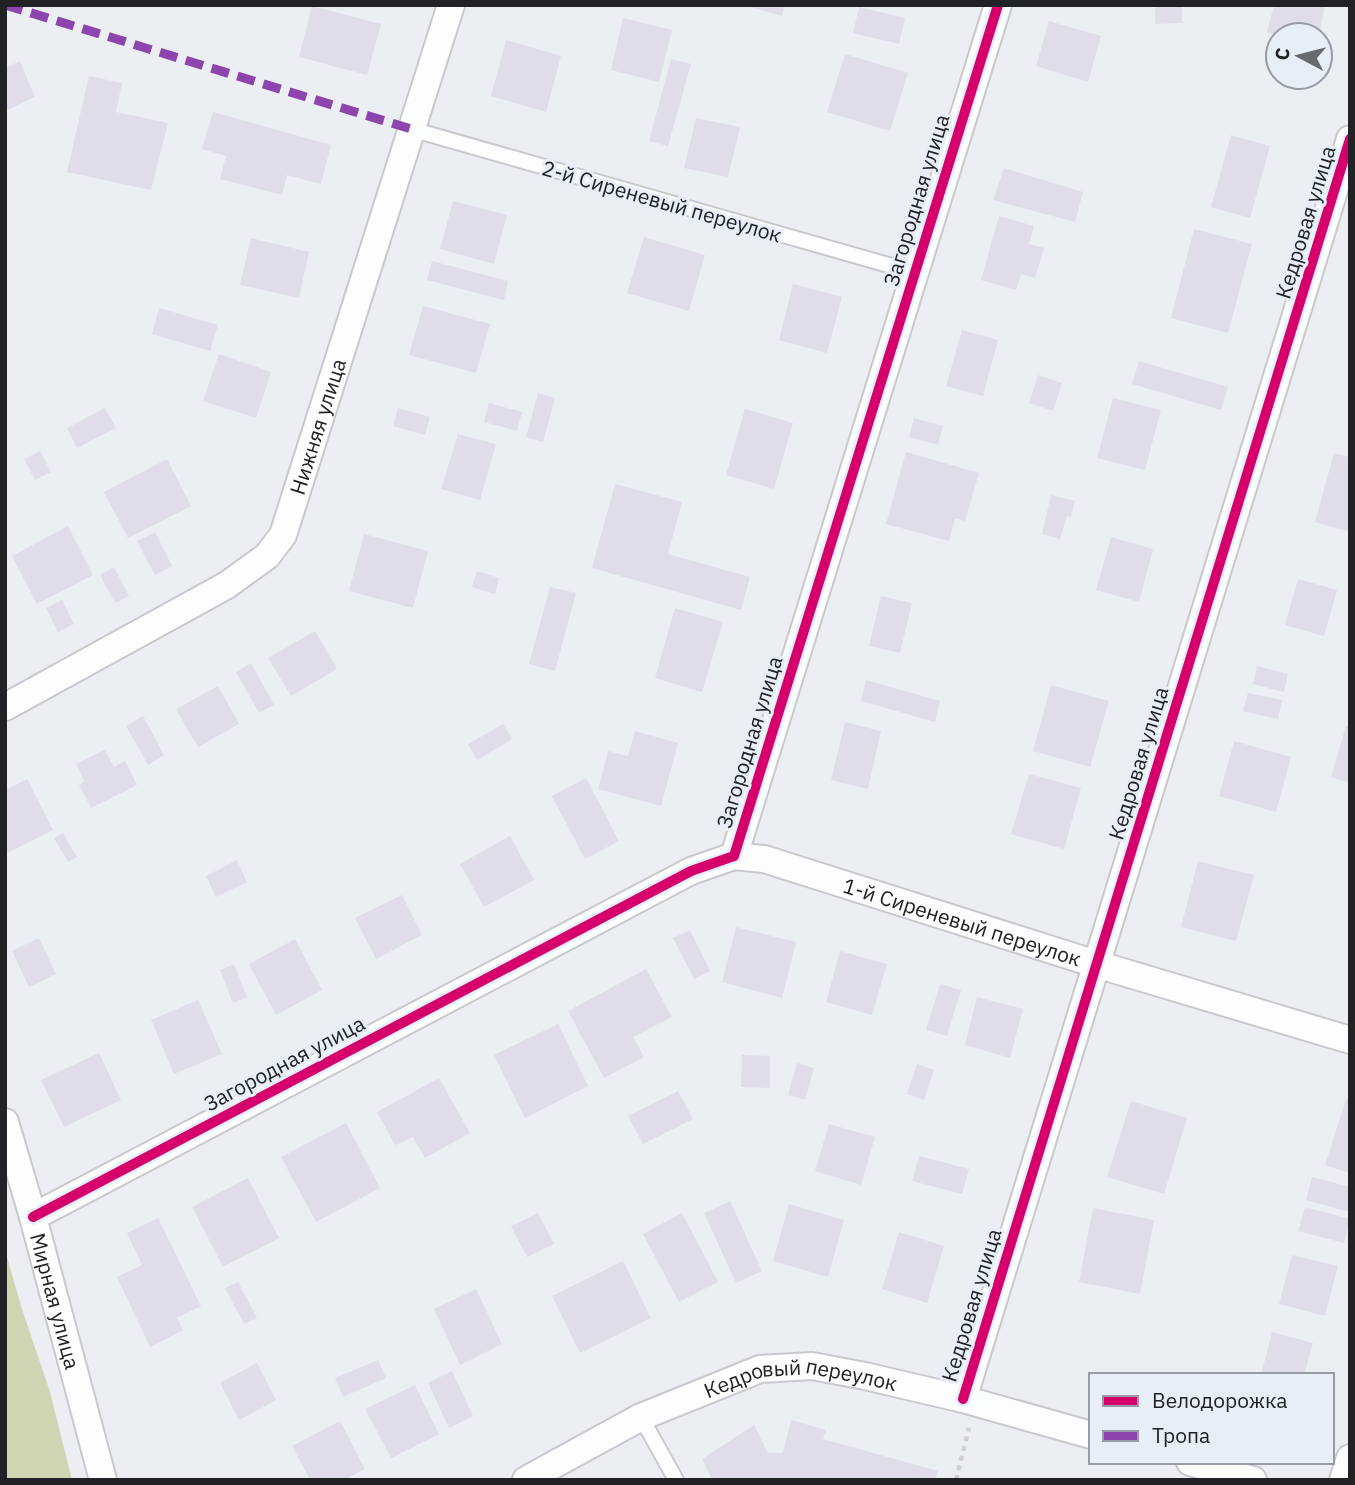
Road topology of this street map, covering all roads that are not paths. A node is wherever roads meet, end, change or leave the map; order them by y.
1 (451, 5) edge
2 (998, 5) edge
3 (411, 129) junction
4 (1350, 139) edge
5 (913, 272) junction
6 (5, 707) edge
7 (734, 856) junction
8 (1096, 964) junction
9 (1350, 1040) edge
10 (5, 1122) edge
11 (33, 1217) junction
12 (969, 1401) junction
13 (641, 1418) junction
14 (1089, 1434) edge
15 (1350, 1458) edge
16 (1196, 1464) edge
17 (103, 1480) edge
18 (526, 1480) edge
19 (676, 1480) edge
20 (1253, 1480) edge
21 (1343, 1480) edge

1 - 3 street, Нижняя улица
2 - 5 street, Загородная улица
3 - 5 lane, 2-й Сиреневый переулок
3 - 6 street, Нижняя улица
4 - 8 street, Кедровая улица
5 - 7 street, Загородная улица
7 - 8 street, 1-й Сиреневый переулок
7 - 11 street, Загородная улица
8 - 9 street, 1-й Сиреневый переулок
8 - 12 street, Кедровая улица
10 - 11 street, Мирная улица
11 - 17 street, Мирная улица
12 - 13 street, Кедровый переулок
12 - 14 street, Кедровый переулок
13 - 18 street, Кедровый переулок
13 - 19 lane
15 - 21 street
16 - 20 street

